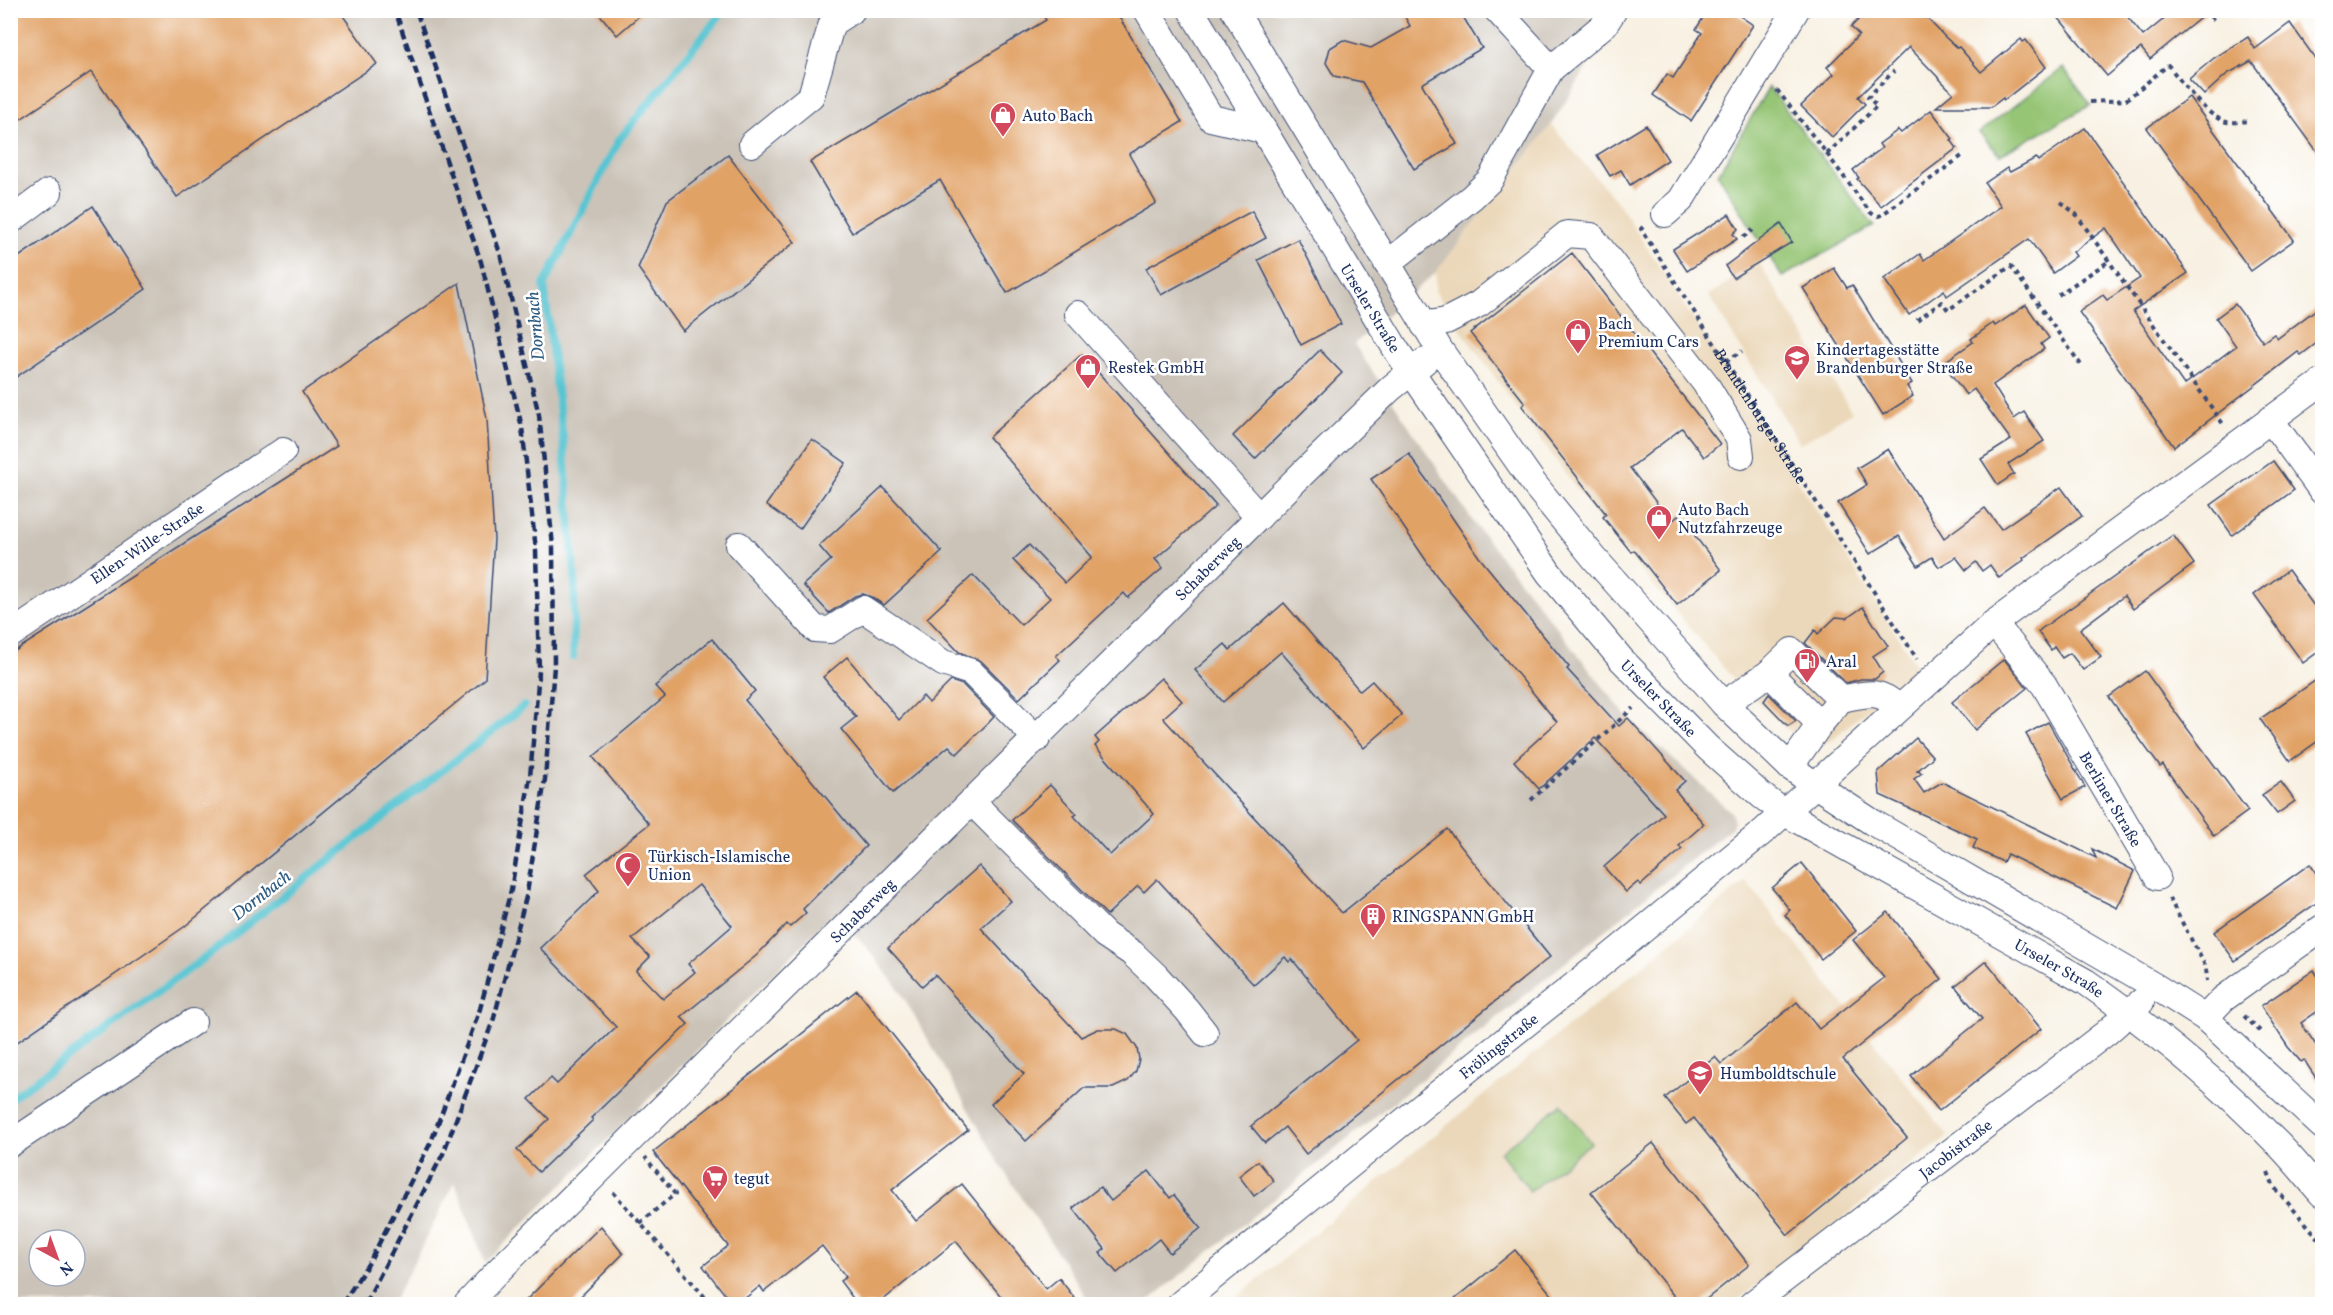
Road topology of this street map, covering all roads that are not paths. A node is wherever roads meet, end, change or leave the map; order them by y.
1 (852, 10) edge
2 (1147, 10) edge
3 (1191, 10) edge
4 (1234, 10) edge
5 (1497, 10) edge
6 (1614, 10) edge
7 (1796, 10) edge
8 (1551, 69) junction
9 (1263, 130) junction
10 (753, 144) dead end
11 (49, 192) dead end
12 (1665, 214) road end
13 (10, 220) edge
14 (1387, 264) junction
15 (1078, 314) dead end
16 (1424, 325) junction
17 (1440, 350) junction
18 (1412, 372) junction
19 (2322, 382) edge
20 (2270, 419) junction
21 (282, 451) dead end
22 (1741, 456) dead end
23 (2322, 491) edge
24 (1258, 517) junction
25 (739, 545) dead end
26 (1994, 622) junction
27 (10, 635) edge
28 (1769, 673) junction
29 (1841, 699) junction
30 (1724, 704) junction
31 (1899, 708) junction
32 (1820, 724) junction
33 (1037, 739) junction
34 (1790, 767) junction
35 (1814, 784) junction
36 (972, 802) junction
37 (1785, 813) junction
38 (2157, 877) road end
39 (2322, 928) edge
40 (2157, 987) junction
41 (2130, 1013) junction
42 (2205, 1018) junction
43 (193, 1022) dead end
44 (1204, 1033) dead end
45 (2322, 1126) edge
46 (10, 1144) edge
47 (2322, 1194) edge
48 (474, 1302) edge
49 (1180, 1305) edge
50 (1752, 1305) edge

1 - 10 street
2 - 9 street
3 - 9 street, Urseler Straße
4 - 14 street, Urseler Straße
5 - 8 street
6 - 8 street
7 - 12 street
8 - 14 street
9 - 18 street, Urseler Straße
11 - 13 street
14 - 16 street, Urseler Straße
15 - 24 street
16 - 17 street, Urseler Straße
16 - 22 street
17 - 18 street, Schaberweg
17 - 30 street, Urseler Straße
18 - 24 street, Schaberweg
18 - 37 street, Urseler Straße
19 - 20 street
20 - 23 street
20 - 26 street
21 - 27 street, Ellen-Wille-Straße
24 - 33 street, Schaberweg
25 - 33 street
26 - 31 street
26 - 38 street, Berliner Straße
28 - 29 street
28 - 30 street
28 - 32 street
29 - 31 street
29 - 32 street
30 - 34 street, Urseler Straße
31 - 35 street
32 - 34 street
33 - 36 street, Schaberweg
34 - 35 street, Urseler Straße
35 - 37 street, Frölingstraße
35 - 40 street, Urseler Straße
36 - 44 street
36 - 48 street, Schaberweg
37 - 41 street, Urseler Straße
37 - 49 street, Frölingstraße
39 - 42 street
40 - 41 street, Jacobistraße
40 - 42 street, Urseler Straße
41 - 47 street, Urseler Straße
41 - 50 street, Jacobistraße
42 - 45 street, Urseler Straße
43 - 46 street

